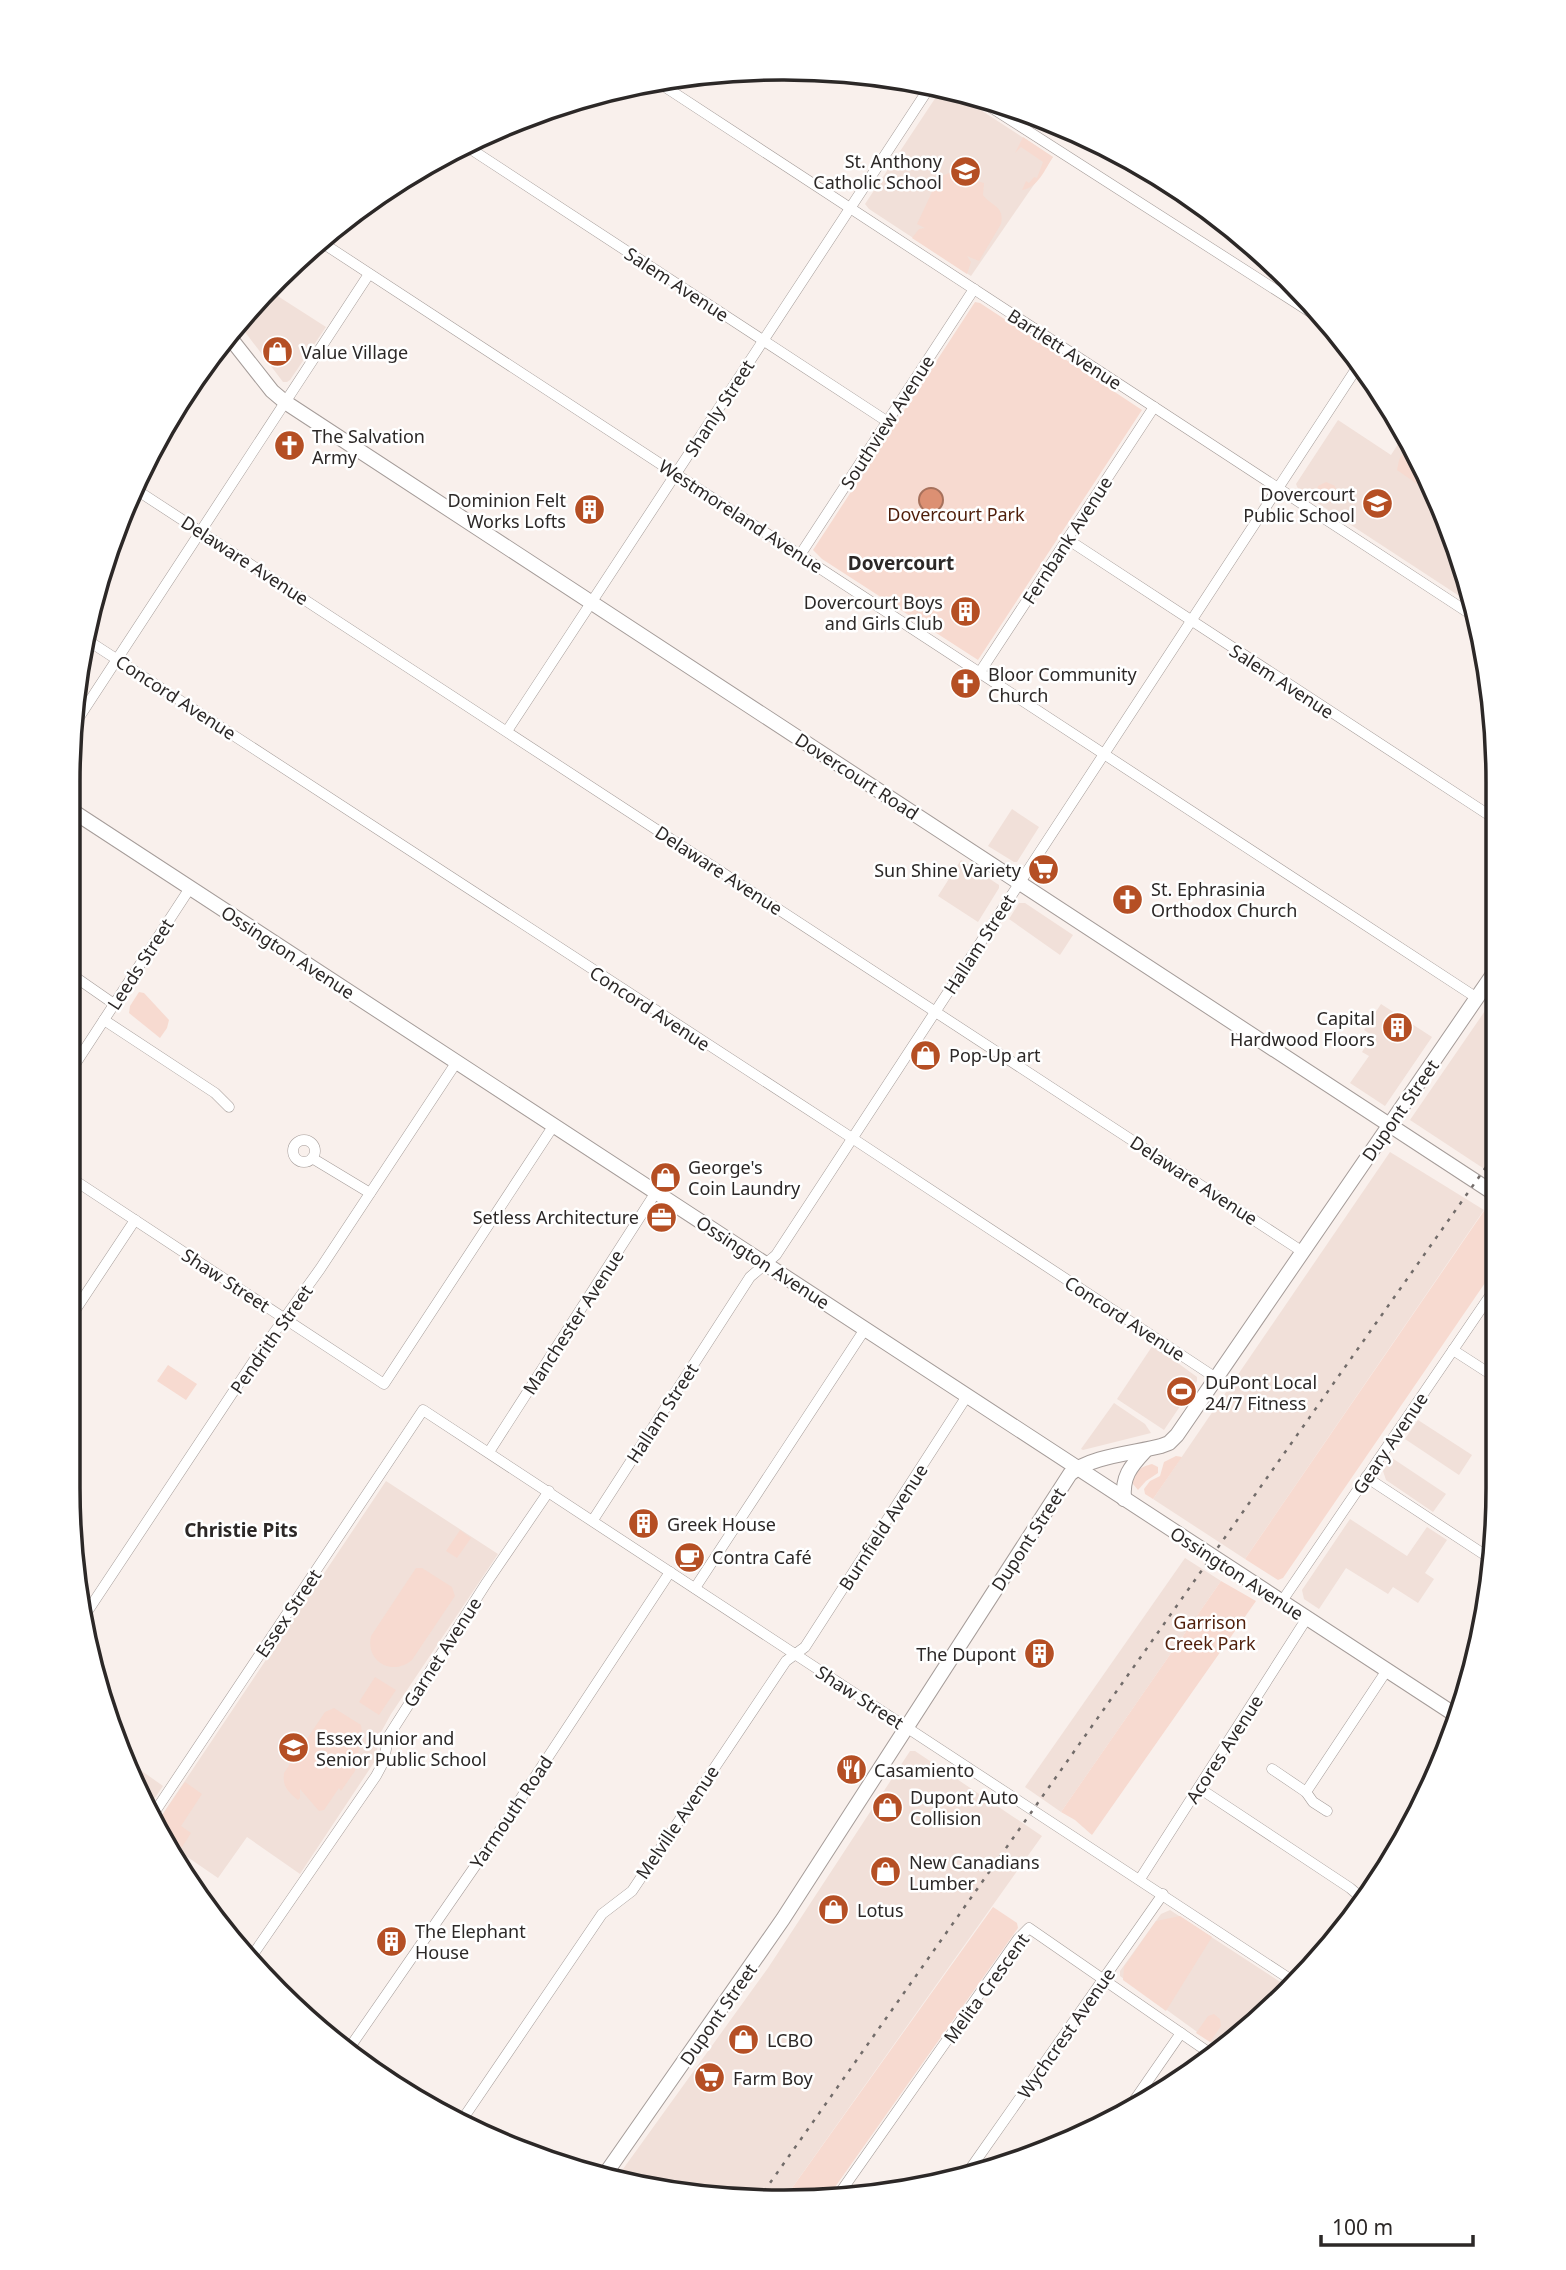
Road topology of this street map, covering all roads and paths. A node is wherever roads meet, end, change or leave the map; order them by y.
1 (670, 90) edge
2 (924, 95) edge
3 (1006, 117) edge
4 (475, 152) edge
5 (850, 207) junction
6 (329, 247) edge
7 (369, 274) junction
8 (974, 289) junction
9 (1294, 302) edge
10 (763, 340) junction
11 (235, 344) edge
12 (1353, 373) edge
13 (285, 402) junction
14 (1154, 407) junction
15 (887, 422) junction
16 (676, 473) junction
17 (1278, 488) junction
18 (143, 494) edge
19 (200, 530) junction
20 (1067, 539) junction
21 (800, 555) junction
22 (592, 603) junction
23 (1464, 610) edge
24 (1190, 620) junction
25 (94, 645) edge
26 (116, 659) junction
27 (980, 672) junction
28 (85, 707) edge
29 (507, 731) junction
30 (1103, 754) junction
31 (1486, 813) edge
32 (80, 816) edge
33 (1019, 883) junction
34 (190, 888) junction
35 (80, 980) edge
36 (1486, 985) edge
37 (1477, 998) junction
38 (114, 1004) junction
39 (935, 1011) junction
40 (104, 1020) junction
41 (80, 1049) edge
42 (456, 1063) junction
43 (229, 1107) dead end
44 (554, 1125) junction
45 (1389, 1126) junction
46 (852, 1138) junction
47 (312, 1158) dead end
48 (80, 1184) edge
49 (1486, 1188) edge
50 (656, 1192) junction
51 (370, 1193) junction
52 (135, 1220) junction
53 (1303, 1252) junction
54 (766, 1263) junction
55 (1486, 1302) edge
56 (80, 1303) edge
57 (284, 1318) junction
58 (865, 1329) junction
59 (1453, 1350) junction
60 (1486, 1371) edge
61 (1216, 1378) junction
62 (967, 1396) junction
63 (423, 1410) joint
64 (1145, 1451) junction
65 (489, 1452) junction
66 (1078, 1468) junction
67 (1366, 1477) junction
68 (549, 1491) junction
69 (1124, 1499) junction
70 (593, 1520) junction
71 (1482, 1553) edge
72 (670, 1572) junction
73 (695, 1588) junction
74 (1282, 1601) junction
75 (91, 1606) edge
76 (1307, 1618) junction
77 (793, 1653) junction
78 (1387, 1670) junction
79 (1449, 1711) edge
80 (907, 1728) junction
81 (1272, 1769) dead end
82 (1199, 1788) junction
83 (1306, 1792) junction
84 (158, 1807) edge
85 (1327, 1811) dead end
86 (1140, 1879) junction
87 (1356, 1893) edge
88 (1163, 1894) junction
89 (256, 1951) edge
90 (1287, 1977) edge
91 (1104, 1978) junction
92 (1181, 2033) junction
93 (353, 2042) edge
94 (1204, 2049) edge
95 (1141, 2091) edge
96 (466, 2114) edge
97 (974, 2163) edge
98 (610, 2168) edge
99 (844, 2186) edge

1 - 5 street, Bartlett Avenue
2 - 5 street, Shanly Street
3 - 9 street
4 - 10 street, Salem Avenue
5 - 8 street, Bartlett Avenue
5 - 10 street, Shanly Street
6 - 7 street, Westmoreland Avenue
7 - 13 street
7 - 16 street, Westmoreland Avenue
8 - 14 street, Bartlett Avenue
8 - 15 street, Southview Avenue
10 - 15 street, Salem Avenue
10 - 16 street, Shanly Street
11 - 13 street, Dovercourt Road
12 - 17 street, Hallam Street
13 - 19 street
13 - 22 street, Dovercourt Road
14 - 17 street, Bartlett Avenue
14 - 20 street, Fernbank Avenue
15 - 21 street, Southview Avenue
16 - 21 street, Westmoreland Avenue
16 - 22 street, Shanly Street
17 - 23 street, Bartlett Avenue
17 - 24 street, Hallam Street
18 - 19 street, Delaware Avenue
19 - 26 street
19 - 29 street, Delaware Avenue
20 - 24 street, Salem Avenue
20 - 27 street, Fernbank Avenue
21 - 27 street, Westmoreland Avenue
22 - 29 street, Shanly Street
22 - 33 street, Dovercourt Road
24 - 30 street, Hallam Street
24 - 31 street, Salem Avenue
25 - 26 street, Concord Avenue
26 - 28 street
26 - 46 street, Concord Avenue
27 - 30 street, Westmoreland Avenue
29 - 39 street, Delaware Avenue
30 - 33 street, Hallam Street
30 - 37 street, Westmoreland Avenue
32 - 34 street, Ossington Avenue
33 - 39 street, Hallam Street
33 - 45 street, Dovercourt Road
34 - 38 street, Leeds Street
34 - 42 street, Ossington Avenue
35 - 38 street
36 - 37 street, Dupont Street
37 - 45 street, Dupont Street
38 - 40 street, Leeds Street
39 - 46 street, Hallam Street
39 - 53 street, Delaware Avenue
40 - 41 street, Leeds Street
40 - 43 street
42 - 44 street, Ossington Avenue
42 - 51 street, Pendrith Street
44 - 50 street, Ossington Avenue
44 - 57 street, Shaw Street
45 - 49 street, Dovercourt Road
45 - 53 street, Dupont Street
46 - 54 street, Hallam Street
46 - 61 street, Concord Avenue
47 - 51 street
48 - 52 street, Shaw Street
50 - 54 street, Ossington Avenue
50 - 65 street, Manchester Avenue
51 - 57 street, Pendrith Street
52 - 56 street
52 - 57 street, Shaw Street
53 - 61 street, Dupont Street
54 - 58 street, Ossington Avenue
54 - 70 street, Hallam Street
55 - 59 street, Geary Avenue
57 - 75 street, Pendrith Street
58 - 62 street, Ossington Avenue
58 - 73 street
59 - 60 street
59 - 67 street, Geary Avenue
61 - 64 street, Dupont Street
62 - 66 street, Ossington Avenue
62 - 77 street, Burnfield Avenue
63 - 65 street, Shaw Street
63 - 84 street, Essex Street
64 - 66 street, Dupont Street
64 - 69 street
65 - 68 street, Shaw Street
66 - 69 street, Ossington Avenue
66 - 80 street, Dupont Street
67 - 71 street
67 - 74 street, Geary Avenue
68 - 70 street, Shaw Street
68 - 89 street, Garnet Avenue
69 - 74 street, Ossington Avenue
70 - 72 street, Shaw Street
72 - 73 street, Shaw Street
72 - 93 street, Yarmouth Road
73 - 77 street, Shaw Street
74 - 76 street, Ossington Avenue
76 - 78 street, Ossington Avenue
76 - 82 street, Acores Avenue
77 - 80 street, Shaw Street
77 - 96 street, Melville Avenue
78 - 79 street, Ossington Avenue
78 - 83 street
80 - 86 street, Shaw Street
80 - 98 street, Dupont Street
81 - 83 street
82 - 86 street, Acores Avenue
82 - 87 street
83 - 85 street
86 - 88 street, Shaw Street
88 - 90 street, Shaw Street
88 - 91 street, Wychcrest Avenue
91 - 92 street, Melita Crescent
91 - 97 street, Wychcrest Avenue
91 - 99 street, Melita Crescent
92 - 94 street, Melita Crescent
92 - 95 street

